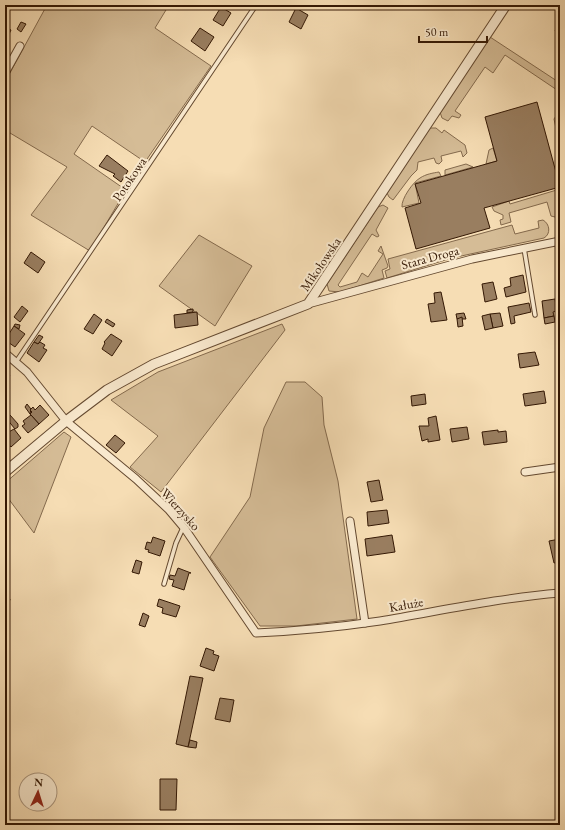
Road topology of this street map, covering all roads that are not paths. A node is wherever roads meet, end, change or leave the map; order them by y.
1 (256, 5) edge
2 (506, 5) edge
3 (20, 46) dead end
4 (5, 73) edge
5 (560, 241) edge
6 (524, 248) junction
7 (308, 304) junction
8 (535, 315) dead end
9 (5, 353) edge
10 (16, 362) junction
11 (66, 421) junction
12 (560, 467) edge
13 (5, 472) edge
14 (525, 472) dead end
15 (350, 521) dead end
16 (186, 529) junction
17 (164, 584) dead end
18 (560, 593) edge
19 (365, 622) junction
20 (256, 633) joint

1 - 10 lane, Potokowa
2 - 7 street, Mikołowska
3 - 4 street
5 - 6 street, Stara Droga
6 - 7 street, Stara Droga
6 - 8 lane
7 - 11 street, Mikołowska
9 - 10 street, Wierzysko
10 - 11 street, Wierzysko
11 - 13 street, Mikołowska
11 - 16 street, Wierzysko
12 - 14 street
15 - 19 street
16 - 17 lane
16 - 20 street, Wierzysko
18 - 19 street, Kałuże
19 - 20 street, Kałuże

